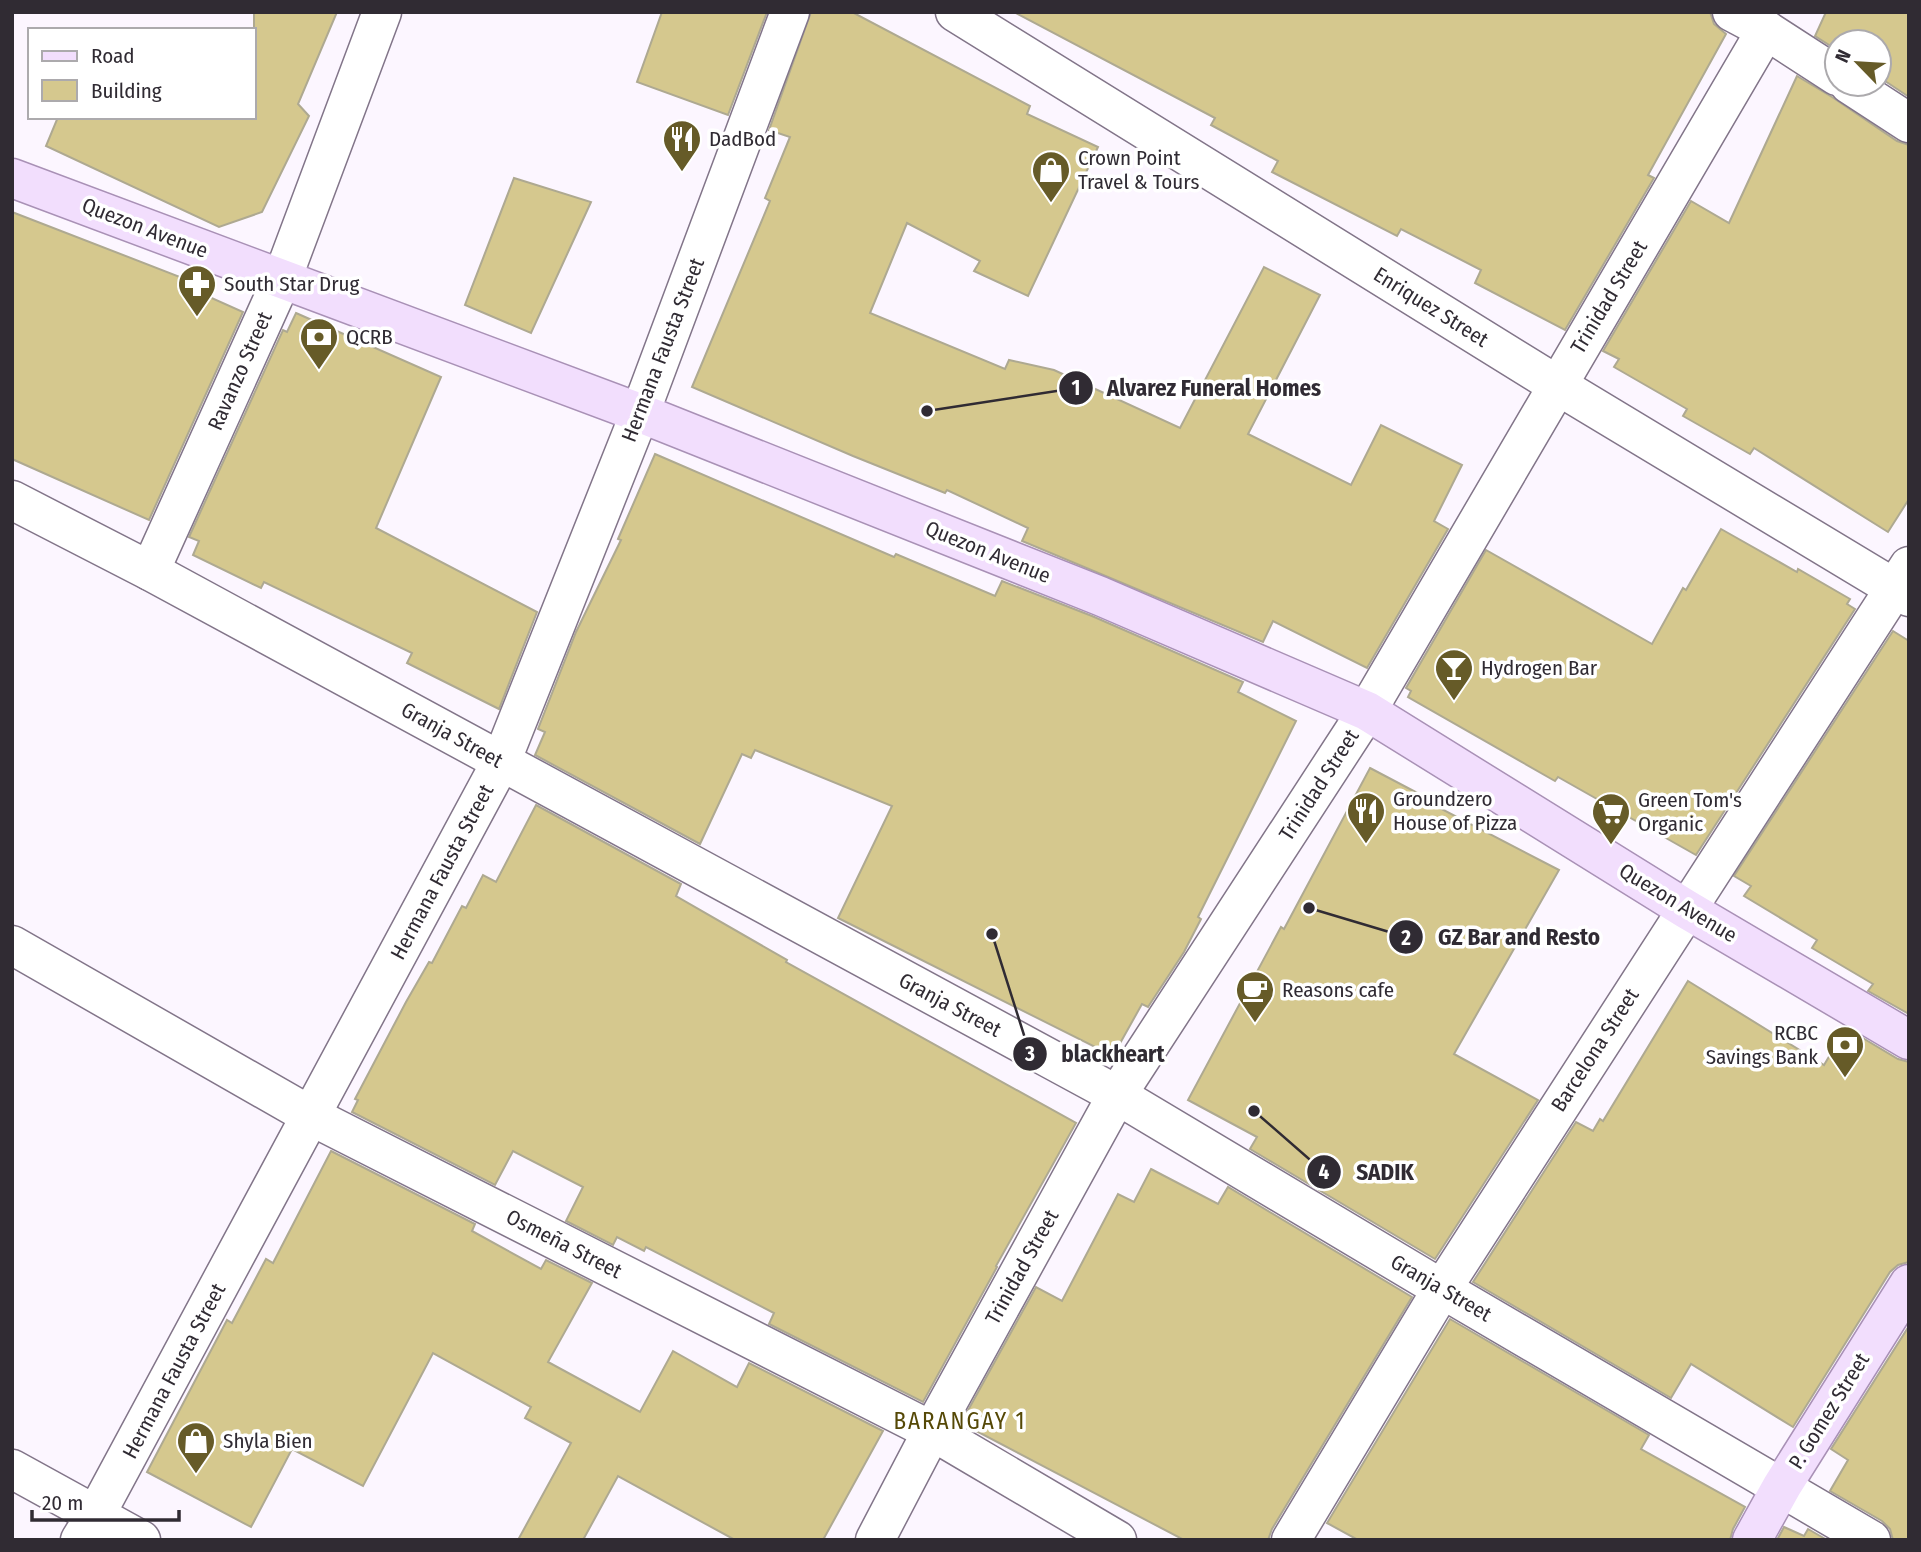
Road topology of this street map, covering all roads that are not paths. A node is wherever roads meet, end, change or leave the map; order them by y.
1 (382, 12) edge
2 (790, 12) edge
3 (955, 12) edge
4 (1732, 12) edge
5 (1766, 30) junction
6 (1823, 67) edge
7 (1871, 98) edge
8 (1909, 123) edge
9 (12, 178) edge
10 (282, 279) junction
11 (1557, 385) junction
12 (640, 413) junction
13 (12, 500) edge
14 (150, 571) junction
15 (1904, 584) edge
16 (1367, 711) junction
17 (501, 762) junction
18 (1686, 909) junction
19 (12, 945) edge
20 (1909, 1040) edge
21 (1117, 1095) junction
22 (311, 1116) junction
23 (1909, 1284) edge
24 (1442, 1289) junction
25 (932, 1431) junction
26 (12, 1469) edge
27 (1782, 1486) junction
28 (87, 1528) edge
29 (141, 1540) edge
30 (875, 1540) edge
31 (1117, 1540) edge
32 (1291, 1540) edge
33 (1752, 1540) edge
34 (1871, 1540) edge

1 - 10 street, Ravanzo Street
2 - 12 street, Hermana Fausta Street
3 - 11 street, Enriquez Street
4 - 5 street
5 - 6 street
5 - 11 street, Trinidad Street
7 - 8 street
9 - 10 main road, Quezon Avenue
10 - 12 main road, Quezon Avenue
10 - 14 street, Ravanzo Street
11 - 15 street, Enriquez Street
11 - 16 street, Trinidad Street
12 - 16 main road, Quezon Avenue
12 - 17 street, Hermana Fausta Street
13 - 14 street, Granja Street
14 - 17 street, Granja Street
15 - 18 street, Barcelona Street
16 - 18 main road, Quezon Avenue
16 - 21 street, Trinidad Street
17 - 21 street, Granja Street
17 - 22 street, Hermana Fausta Street
18 - 20 main road, Quezon Avenue
18 - 24 street, Barcelona Street
19 - 22 street, Osmeña Street
21 - 24 street, Granja Street
21 - 25 street, Trinidad Street
22 - 25 street, Osmeña Street
22 - 28 street, Hermana Fausta Street
23 - 27 main road, P. Gomez Street
24 - 27 street, Granja Street
24 - 32 street, Barcelona Street
25 - 30 street, Trinidad Street
25 - 31 street, Osmeña Street
26 - 28 street
27 - 33 main road, P. Gomez Street
27 - 34 street, Granja Street
28 - 29 street

